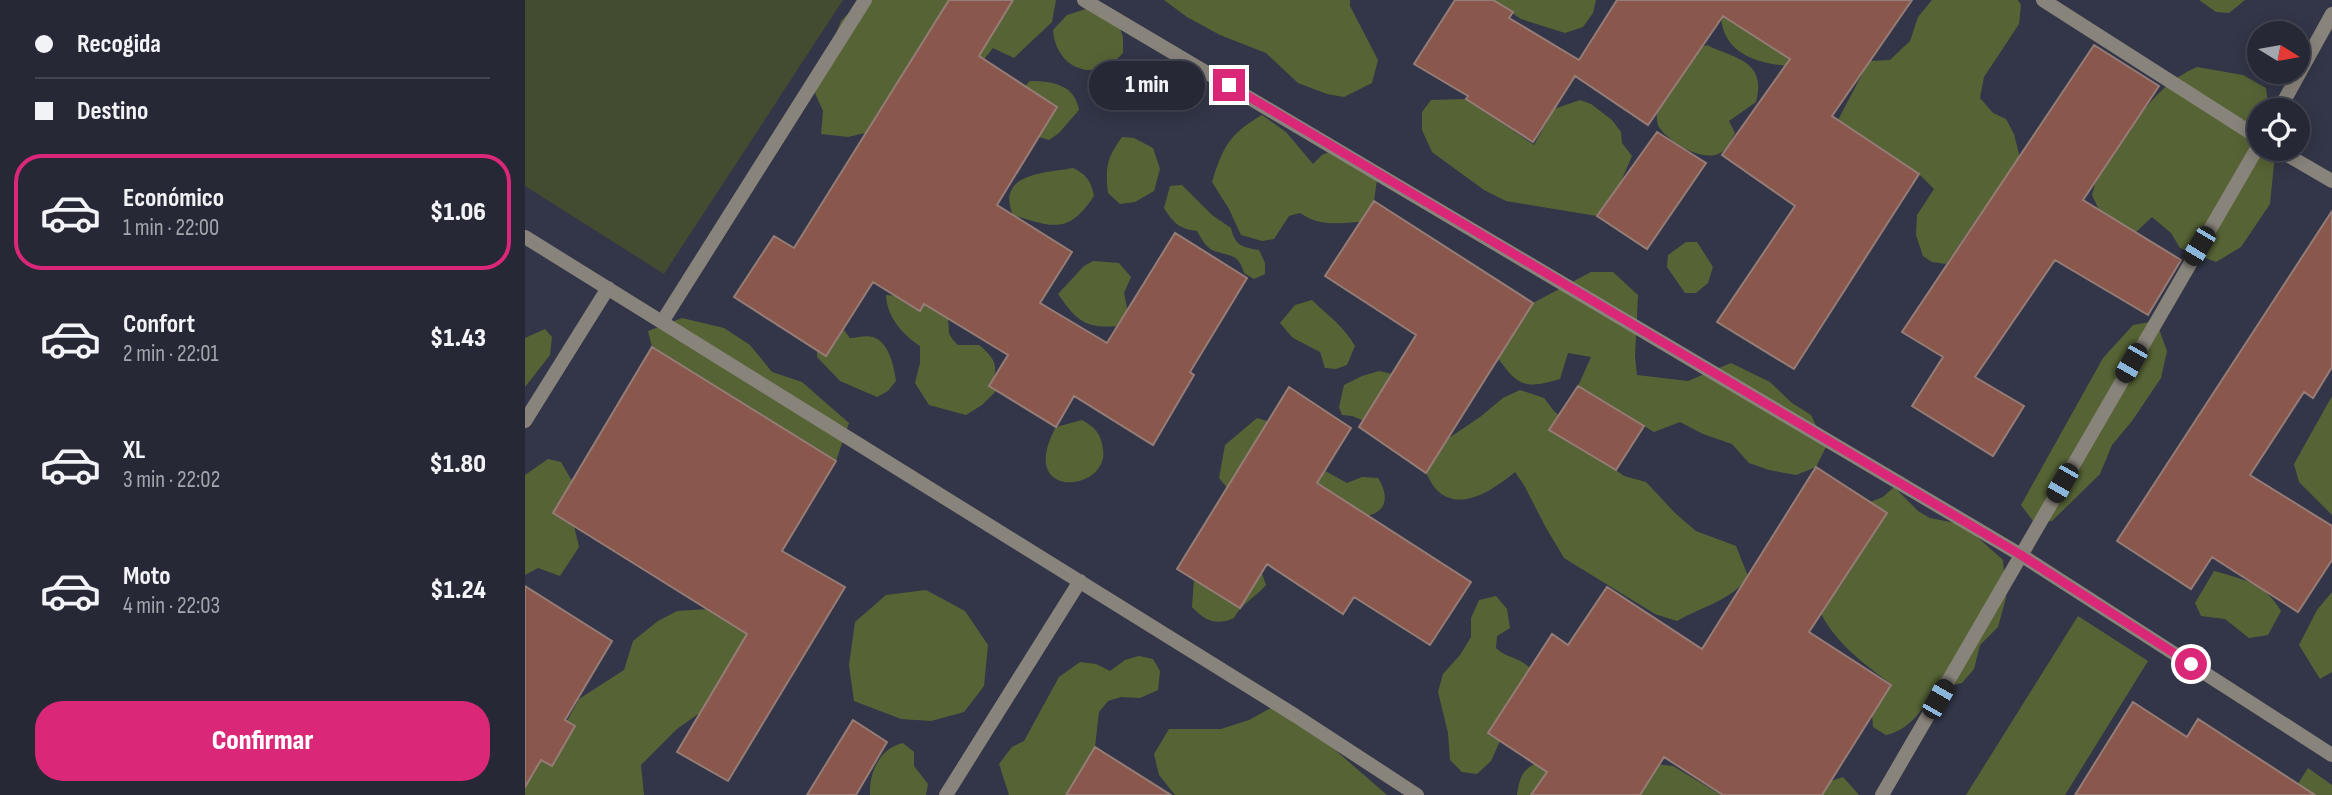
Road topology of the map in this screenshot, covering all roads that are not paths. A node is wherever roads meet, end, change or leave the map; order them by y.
1 (865, 0) edge
2 (1084, 0) edge
3 (2043, 0) edge
4 (2332, 15) edge
5 (2286, 98) edge
6 (2247, 130) edge
7 (2250, 161) edge
8 (2298, 161) edge
9 (2332, 181) edge
10 (525, 237) edge
11 (608, 288) junction
12 (662, 322) junction
13 (525, 421) edge
14 (2021, 555) junction
15 (1080, 581) junction
16 (2332, 755) edge
17 (946, 795) edge
18 (1417, 795) edge
19 (1882, 795) edge

1 - 12 street
2 - 14 street
3 - 6 street
4 - 5 street
7 - 14 street
8 - 9 street
10 - 11 street
11 - 12 street
11 - 13 street
12 - 15 street
14 - 16 street
14 - 19 street
15 - 17 street
15 - 18 street

